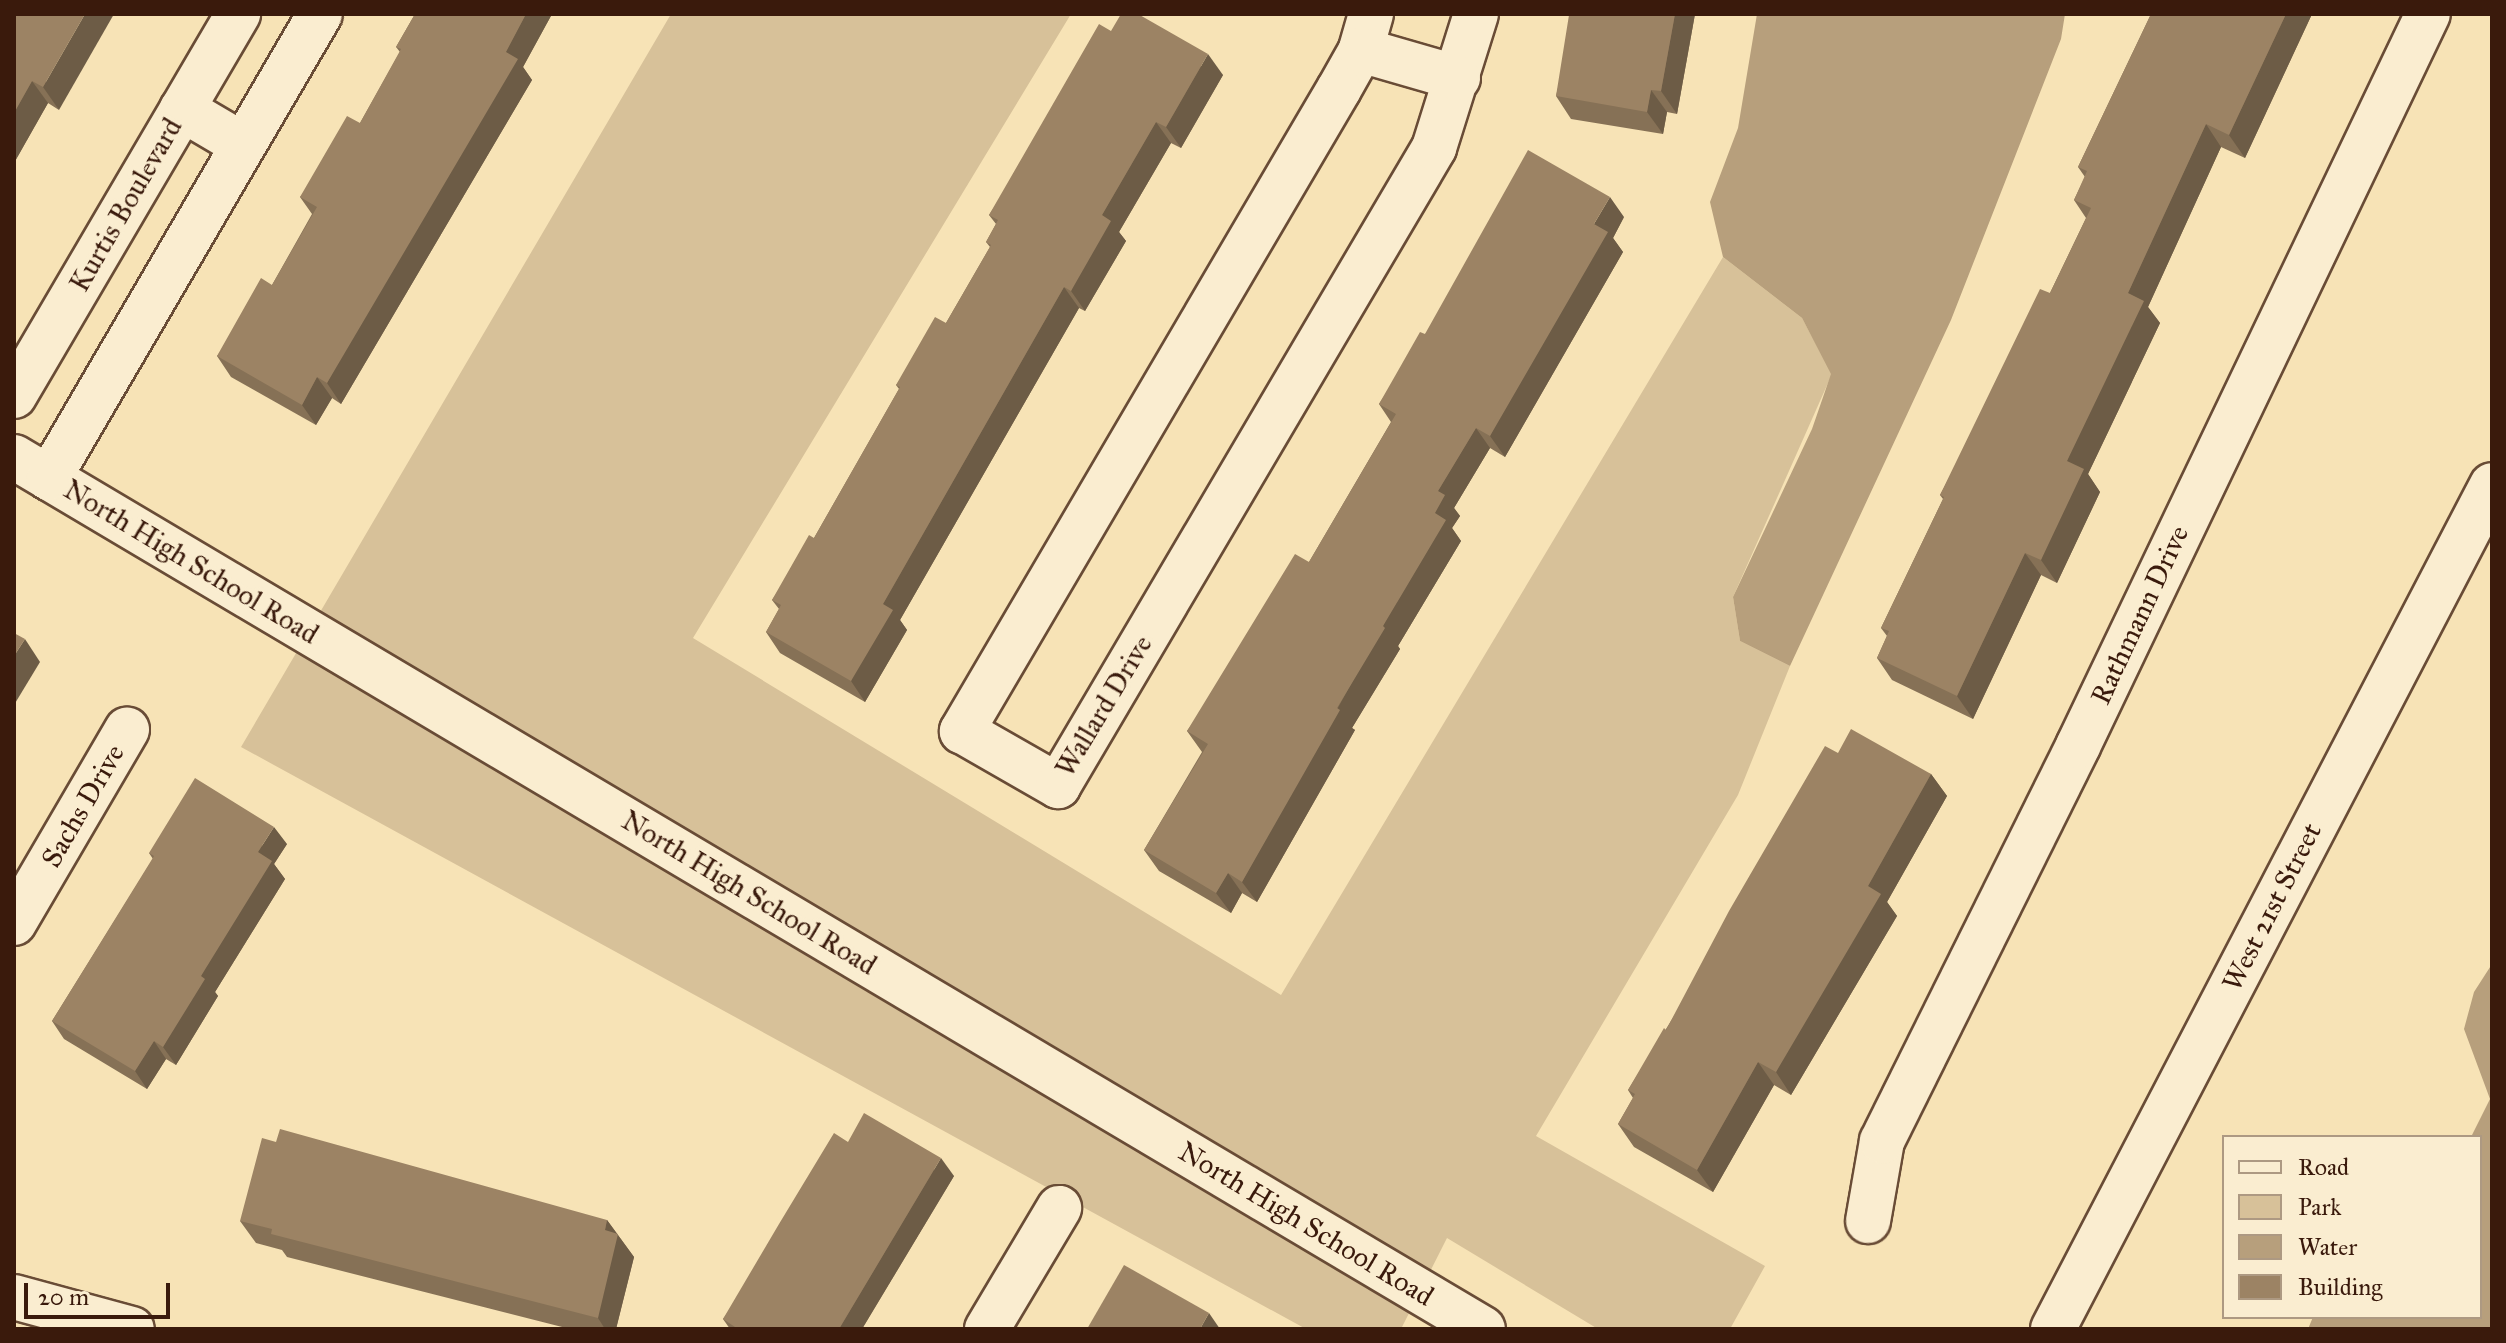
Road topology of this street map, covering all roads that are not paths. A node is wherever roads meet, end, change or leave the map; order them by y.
1 (238, 14) edge
2 (320, 14) edge
3 (1476, 14) edge
4 (2428, 14) edge
5 (1366, 32) edge
6 (1458, 78) junction
7 (182, 109) junction
8 (243, 145) junction
9 (14, 396) edge
10 (32, 468) edge
11 (2492, 485) edge
12 (127, 730) dead end
13 (14, 923) edge
14 (1059, 1208) dead end
15 (1868, 1221) dead end
16 (14, 1297) edge
17 (132, 1329) edge
18 (987, 1329) edge
19 (1483, 1329) edge
20 (2053, 1329) edge

1 - 7 street, Kurtis Boulevard
2 - 8 street
3 - 6 street, Wallard Drive
4 - 15 street, Rathmann Drive
5 - 6 street
5 - 6 street, Wallard Drive
7 - 8 street
7 - 9 street, Kurtis Boulevard
8 - 10 street
10 - 19 street, North High School Road
11 - 20 street, West 21st Street
12 - 13 street, Sachs Drive
14 - 18 street
16 - 17 street

